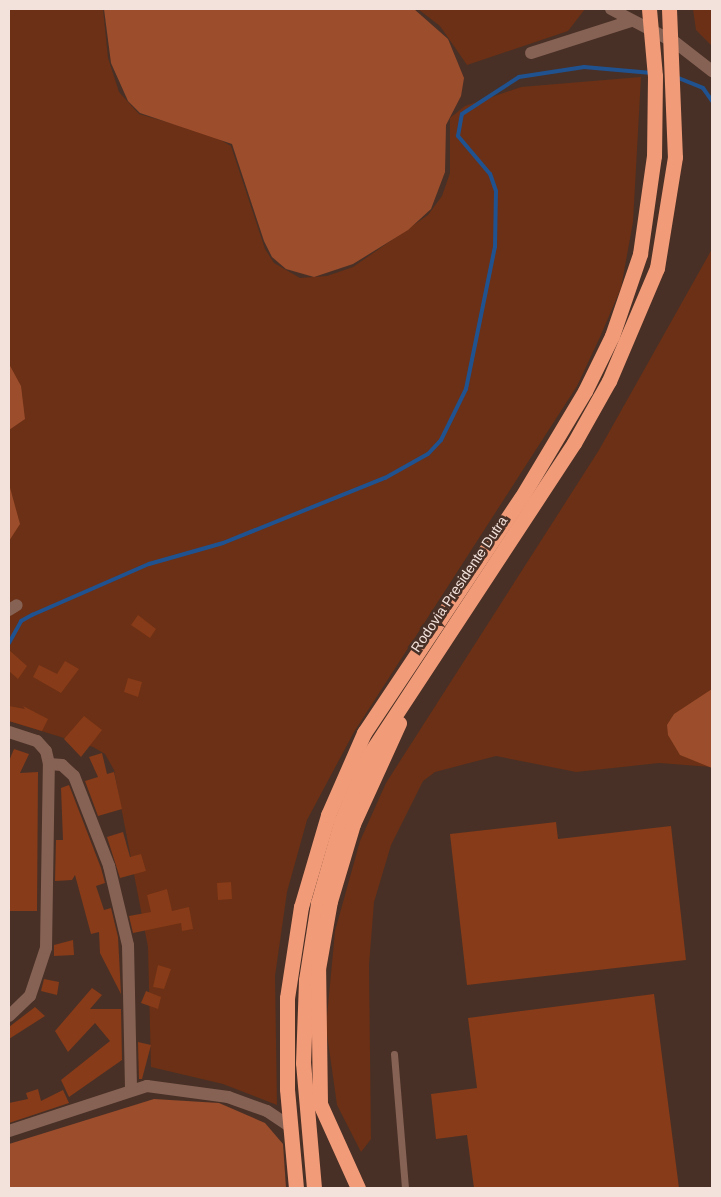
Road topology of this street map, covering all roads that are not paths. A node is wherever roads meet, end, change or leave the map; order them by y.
1 (611, 9) edge
2 (649, 9) edge
3 (669, 9) edge
4 (631, 21) junction
5 (531, 53) dead end
6 (712, 72) edge
7 (412, 686) junction
8 (9, 732) edge
9 (49, 764) junction
10 (9, 1016) edge
11 (394, 1054) dead end
12 (131, 1090) junction
13 (290, 1126) junction
14 (9, 1131) edge
15 (296, 1188) edge
16 (314, 1188) edge
17 (358, 1188) edge
18 (405, 1188) edge

1 - 4 street
2 - 13 highway, Rodovia Presidente Dutra, bridge
3 - 7 highway, Rodovia Presidente Dutra, bridge
4 - 5 street
4 - 6 street
7 - 16 highway, Rodovia Presidente Dutra
7 - 17 highway
8 - 9 street
9 - 10 street
9 - 12 street
11 - 18 lane
12 - 13 street
12 - 14 street
13 - 15 highway, Rodovia Presidente Dutra

